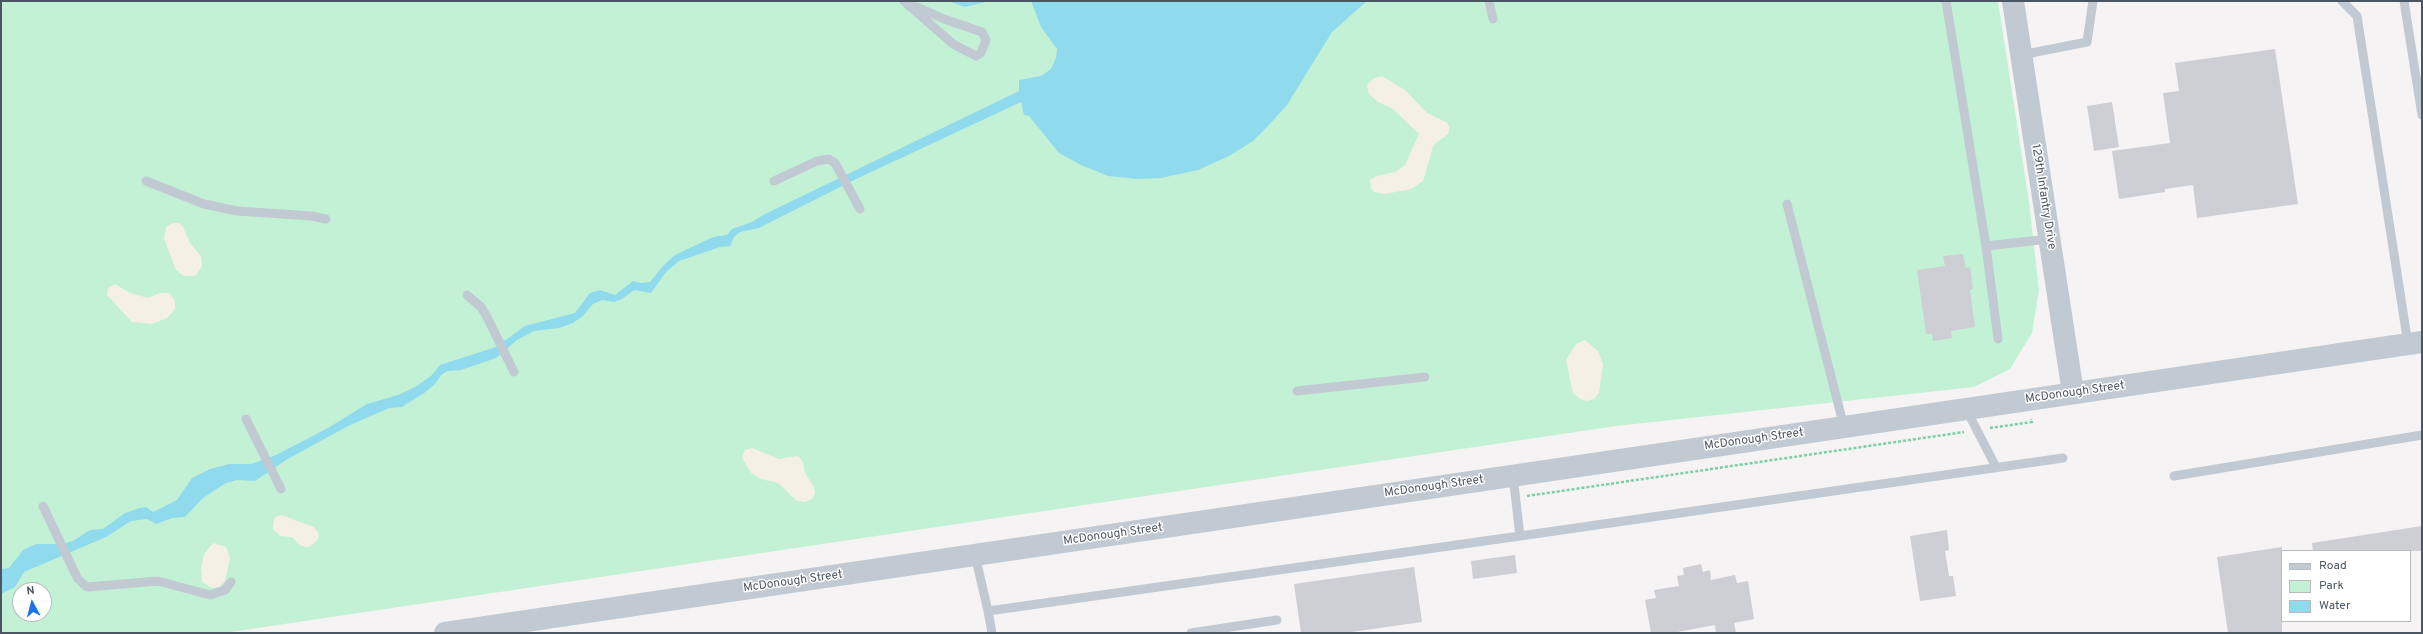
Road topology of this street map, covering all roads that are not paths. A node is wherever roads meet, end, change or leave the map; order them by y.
1 (1489, 1) edge
2 (1946, 1) edge
3 (2013, 1) edge
4 (2093, 1) edge
5 (2342, 1) edge
6 (2404, 1) edge
7 (907, 3) edge
8 (1493, 19) dead end
9 (2021, 55) junction
10 (2422, 115) edge
11 (146, 180) dead end
12 (774, 181) dead end
13 (1788, 204) dead end
14 (860, 209) dead end
15 (326, 219) dead end
16 (2049, 239) junction
17 (1986, 246) junction
18 (467, 295) dead end
19 (1998, 339) dead end
20 (2415, 343) edge
21 (514, 372) dead end
22 (1426, 376) dead end
23 (1297, 391) dead end
24 (2073, 393) junction
25 (1966, 409) junction
26 (246, 419) dead end
27 (1844, 427) junction
28 (2422, 435) edge
29 (2063, 458) dead end
30 (1996, 467) junction
31 (1513, 476) junction
32 (2174, 476) dead end
33 (281, 490) dead end
34 (43, 506) dead end
35 (1520, 536) junction
36 (975, 555) junction
37 (231, 582) dead end
38 (988, 611) junction
39 (1277, 620) dead end
40 (446, 633) edge
41 (992, 633) edge
42 (1191, 633) edge

1 - 8 lane
2 - 17 lane
3 - 9 street, 129th Infantry Drive
4 - 9 lane
5 - 20 lane
6 - 10 lane
7 - 7 lane
9 - 16 street, 129th Infantry Drive
11 - 15 lane
12 - 14 lane
13 - 27 lane
16 - 17 lane
16 - 24 street, 129th Infantry Drive
17 - 19 lane
18 - 21 lane
20 - 24 street, McDonough Street
22 - 23 lane
24 - 25 street, McDonough Street
25 - 27 street, McDonough Street
25 - 30 lane
26 - 33 lane
27 - 31 street, McDonough Street
28 - 32 lane
29 - 30 lane
30 - 35 lane
31 - 35 lane
31 - 36 street, McDonough Street
34 - 37 lane
35 - 38 lane
36 - 38 lane
36 - 40 street, McDonough Street
38 - 41 lane
39 - 42 lane

